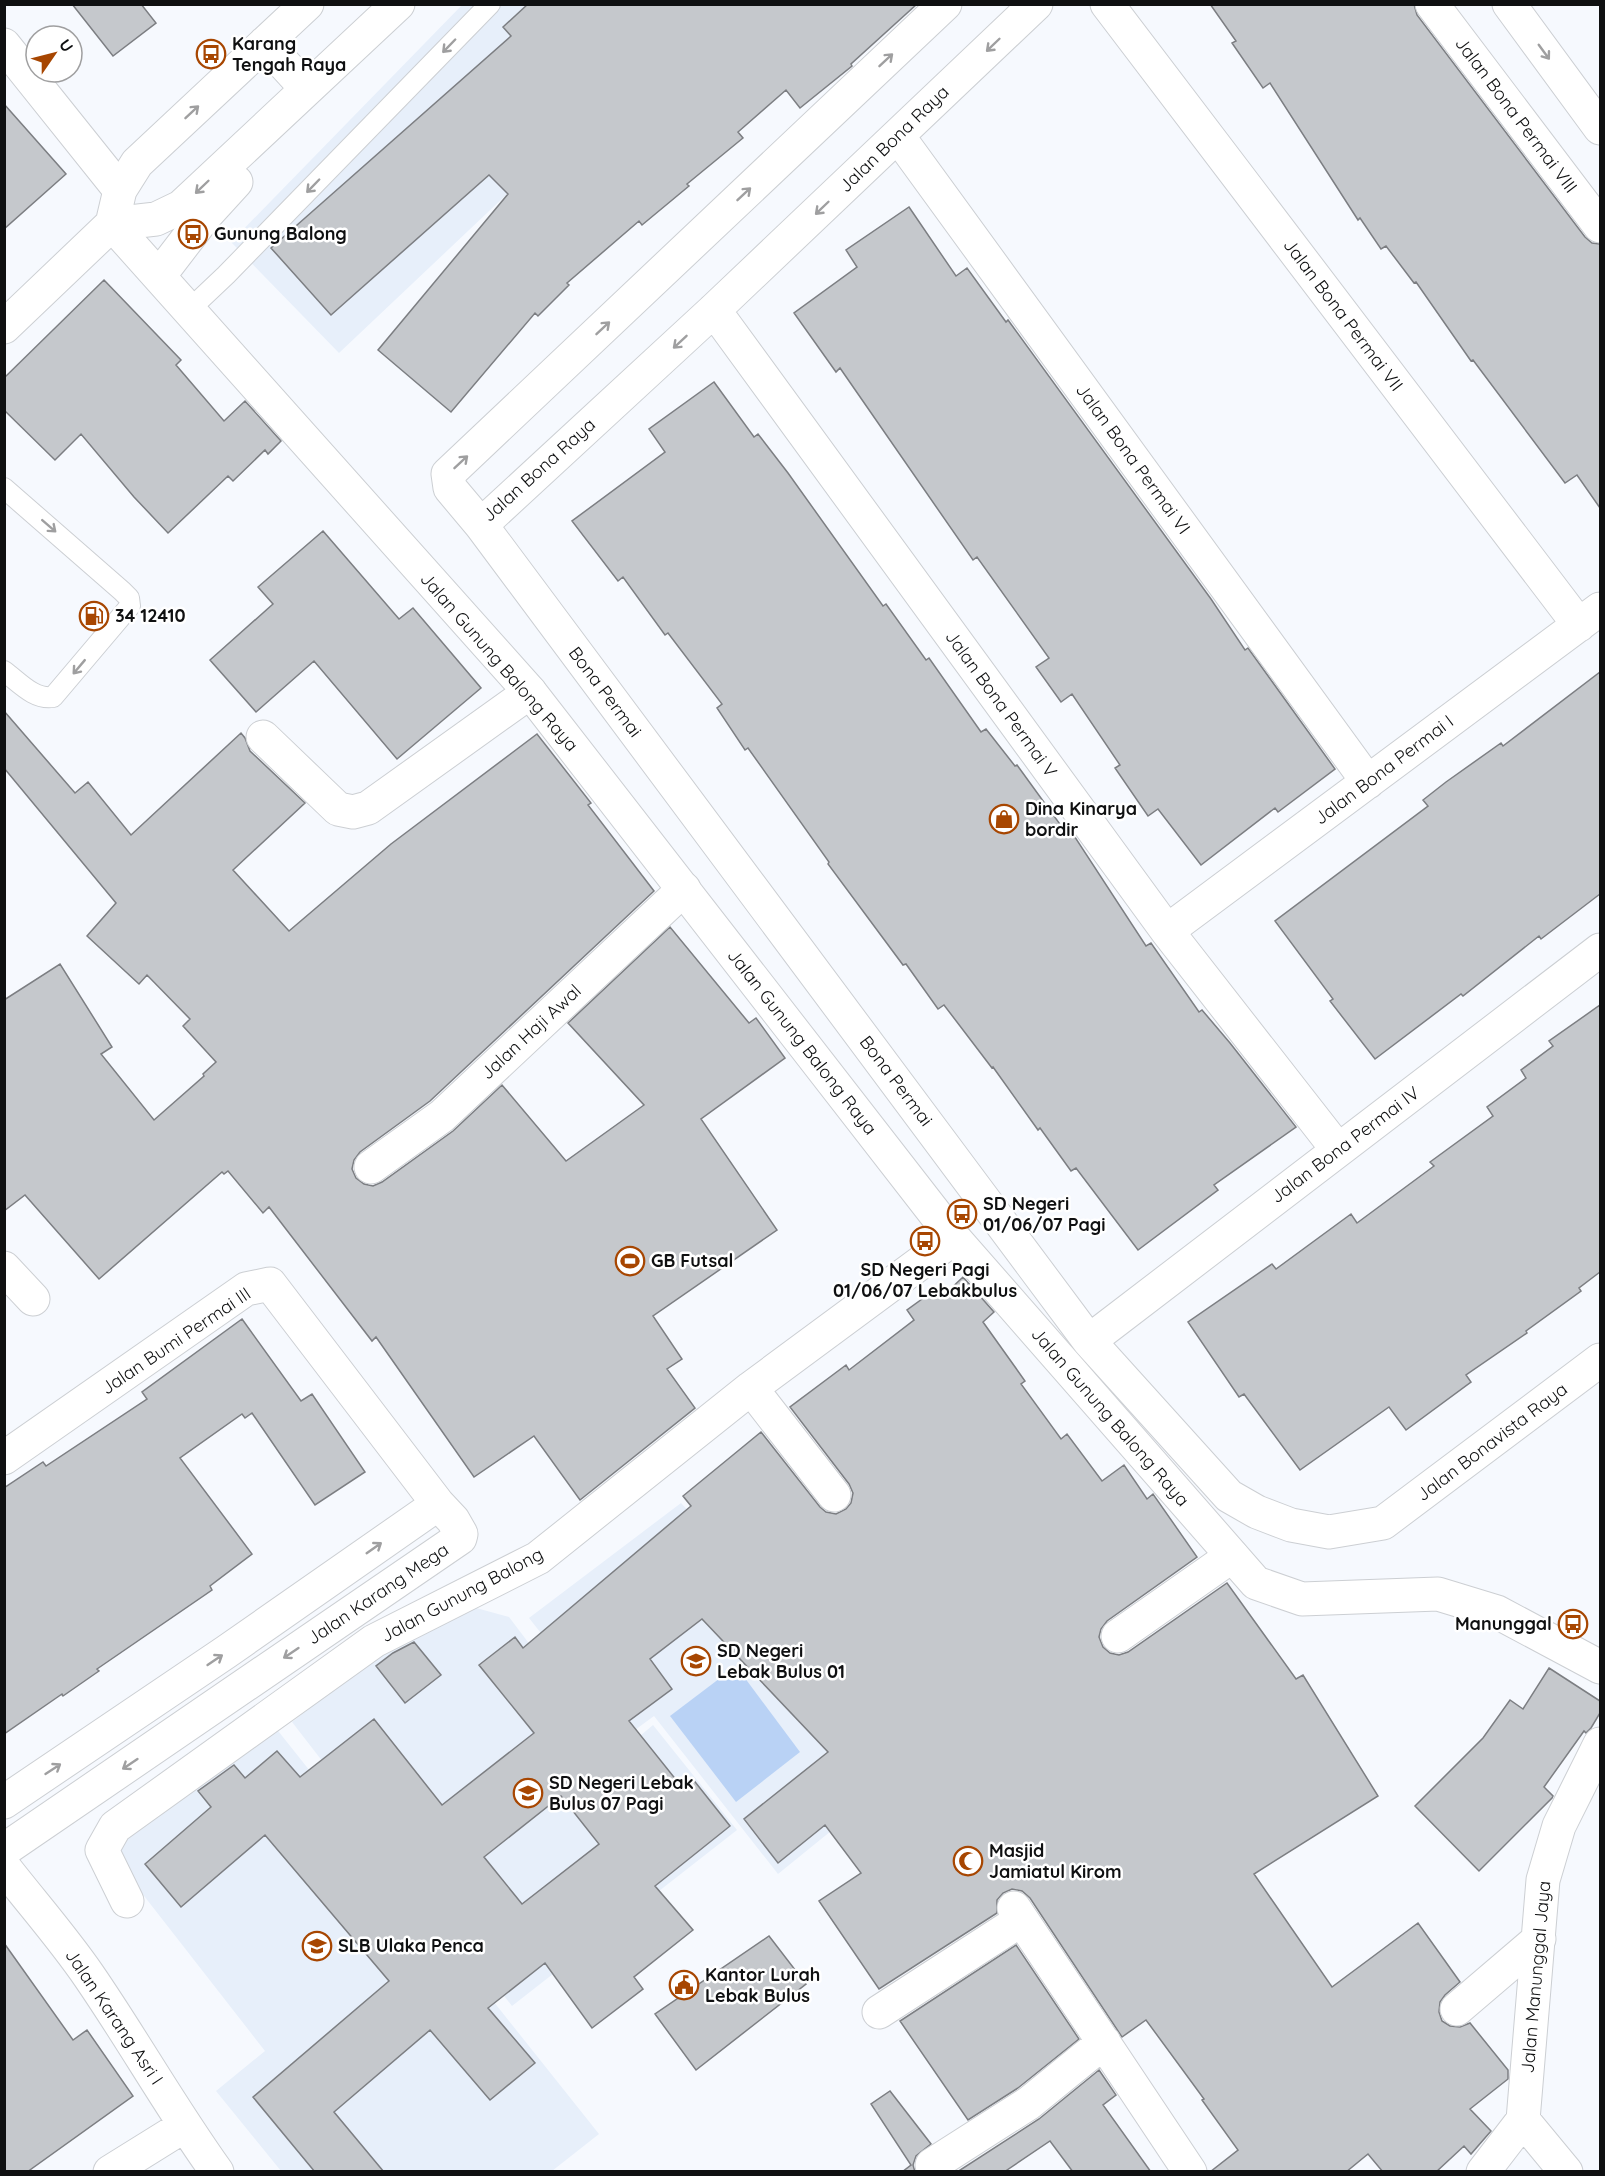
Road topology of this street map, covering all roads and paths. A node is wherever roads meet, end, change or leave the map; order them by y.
1 (307, 4) edge
2 (398, 4) edge
3 (490, 4) edge
4 (945, 4) edge
5 (1036, 4) edge
6 (1107, 4) edge
7 (1432, 4) edge
8 (1509, 4) edge
9 (265, 43) junction
10 (4, 45) edge
11 (307, 89) junction
12 (1600, 128) edge
13 (258, 134) junction
14 (898, 136) junction
15 (120, 190) junction
16 (111, 224) junction
17 (1600, 226) edge
18 (159, 276) junction
19 (189, 310) junction
20 (714, 310) junction
21 (4, 327) edge
22 (4, 488) edge
23 (481, 525) junction
24 (1590, 617) edge
25 (4, 671) edge
26 (530, 693) junction
27 (263, 736) dead end
28 (1368, 782) junction
29 (684, 889) junction
30 (1167, 931) junction
31 (1600, 950) edge
32 (1338, 1150) junction
33 (371, 1167) dead end
34 (954, 1238) junction
35 (4, 1268) edge
36 (33, 1299) dead end
37 (1089, 1341) junction
38 (1600, 1360) edge
39 (752, 1388) junction
40 (4, 1458) edge
41 (834, 1496) dead end
42 (438, 1504) junction
43 (1383, 1523) joint
44 (1232, 1556) junction
45 (1118, 1636) dead end
46 (1600, 1667) edge
47 (1600, 1744) edge
48 (4, 1802) edge
49 (4, 1850) edge
50 (4, 1867) edge
51 (127, 1901) dead end
52 (1539, 1939) junction
53 (1457, 2009) dead end
54 (879, 2012) dead end
55 (1104, 2042) junction
56 (1523, 2120) junction
57 (184, 2126) junction
58 (932, 2165) dead end
59 (110, 2172) edge
60 (217, 2172) edge
61 (1190, 2172) edge
62 (1483, 2172) edge
63 (1566, 2172) edge

1 - 9 street
2 - 11 street
3 -> 19 lane
23 -> 4 street, Jalan Bona Raya
5 -> 14 street, Jalan Bona Raya
6 - 24 street, Jalan Bona Permai VII
7 - 17 street, Jalan Bona Permai VIII
8 -> 12 street
9 - 11 street
15 -> 9 street
10 - 15 street
11 - 13 street
13 -> 16 street
13 - 18 street
14 -> 20 street, Jalan Bona Raya
14 - 28 street, Jalan Bona Permai VI
15 - 16 street
16 - 18 street, Jalan Gunung Balong Raya
16 - 21 street
18 - 19 street, Jalan Gunung Balong Raya
19 - 26 street, Jalan Gunung Balong Raya
20 -> 23 street, Jalan Bona Raya
20 - 30 street, Jalan Bona Permai V
22 -> 25 lane
23 - 37 street, Bona Permai
24 - 28 street, Jalan Bona Permai I
26 - 27 street
26 - 29 street, Jalan Gunung Balong Raya
28 - 30 street, Jalan Bona Permai I
29 - 33 street, Jalan Haji Awal
29 - 34 street, Jalan Gunung Balong Raya
30 - 32 street, Jalan Bona Permai V
31 - 32 street, Jalan Bona Permai IV
32 - 37 street, Jalan Bona Permai IV
34 - 39 street, Jalan Gunung Balong
34 - 44 street, Jalan Gunung Balong Raya
35 - 36 street
37 - 43 street, Bona Permai
38 - 43 street, Jalan Bonavista Raya
39 - 41 street
39 - 51 street, Jalan Gunung Balong
40 - 42 street, Jalan Bumi Permai III
48 -> 42 street
42 -> 49 street, Jalan Karang Mega
44 - 45 street
44 - 46 street, Jalan Gunung Balong Raya
47 - 52 street, Jalan Manunggal Jaya
50 - 57 street, Jalan Karang Asri I
52 - 53 street
52 - 56 street, Jalan Manunggal Jaya
54 - 55 street
55 - 58 street
55 - 61 street
56 - 62 street
56 - 63 street
57 - 59 street
57 - 60 street, Jalan Karang Asri I

